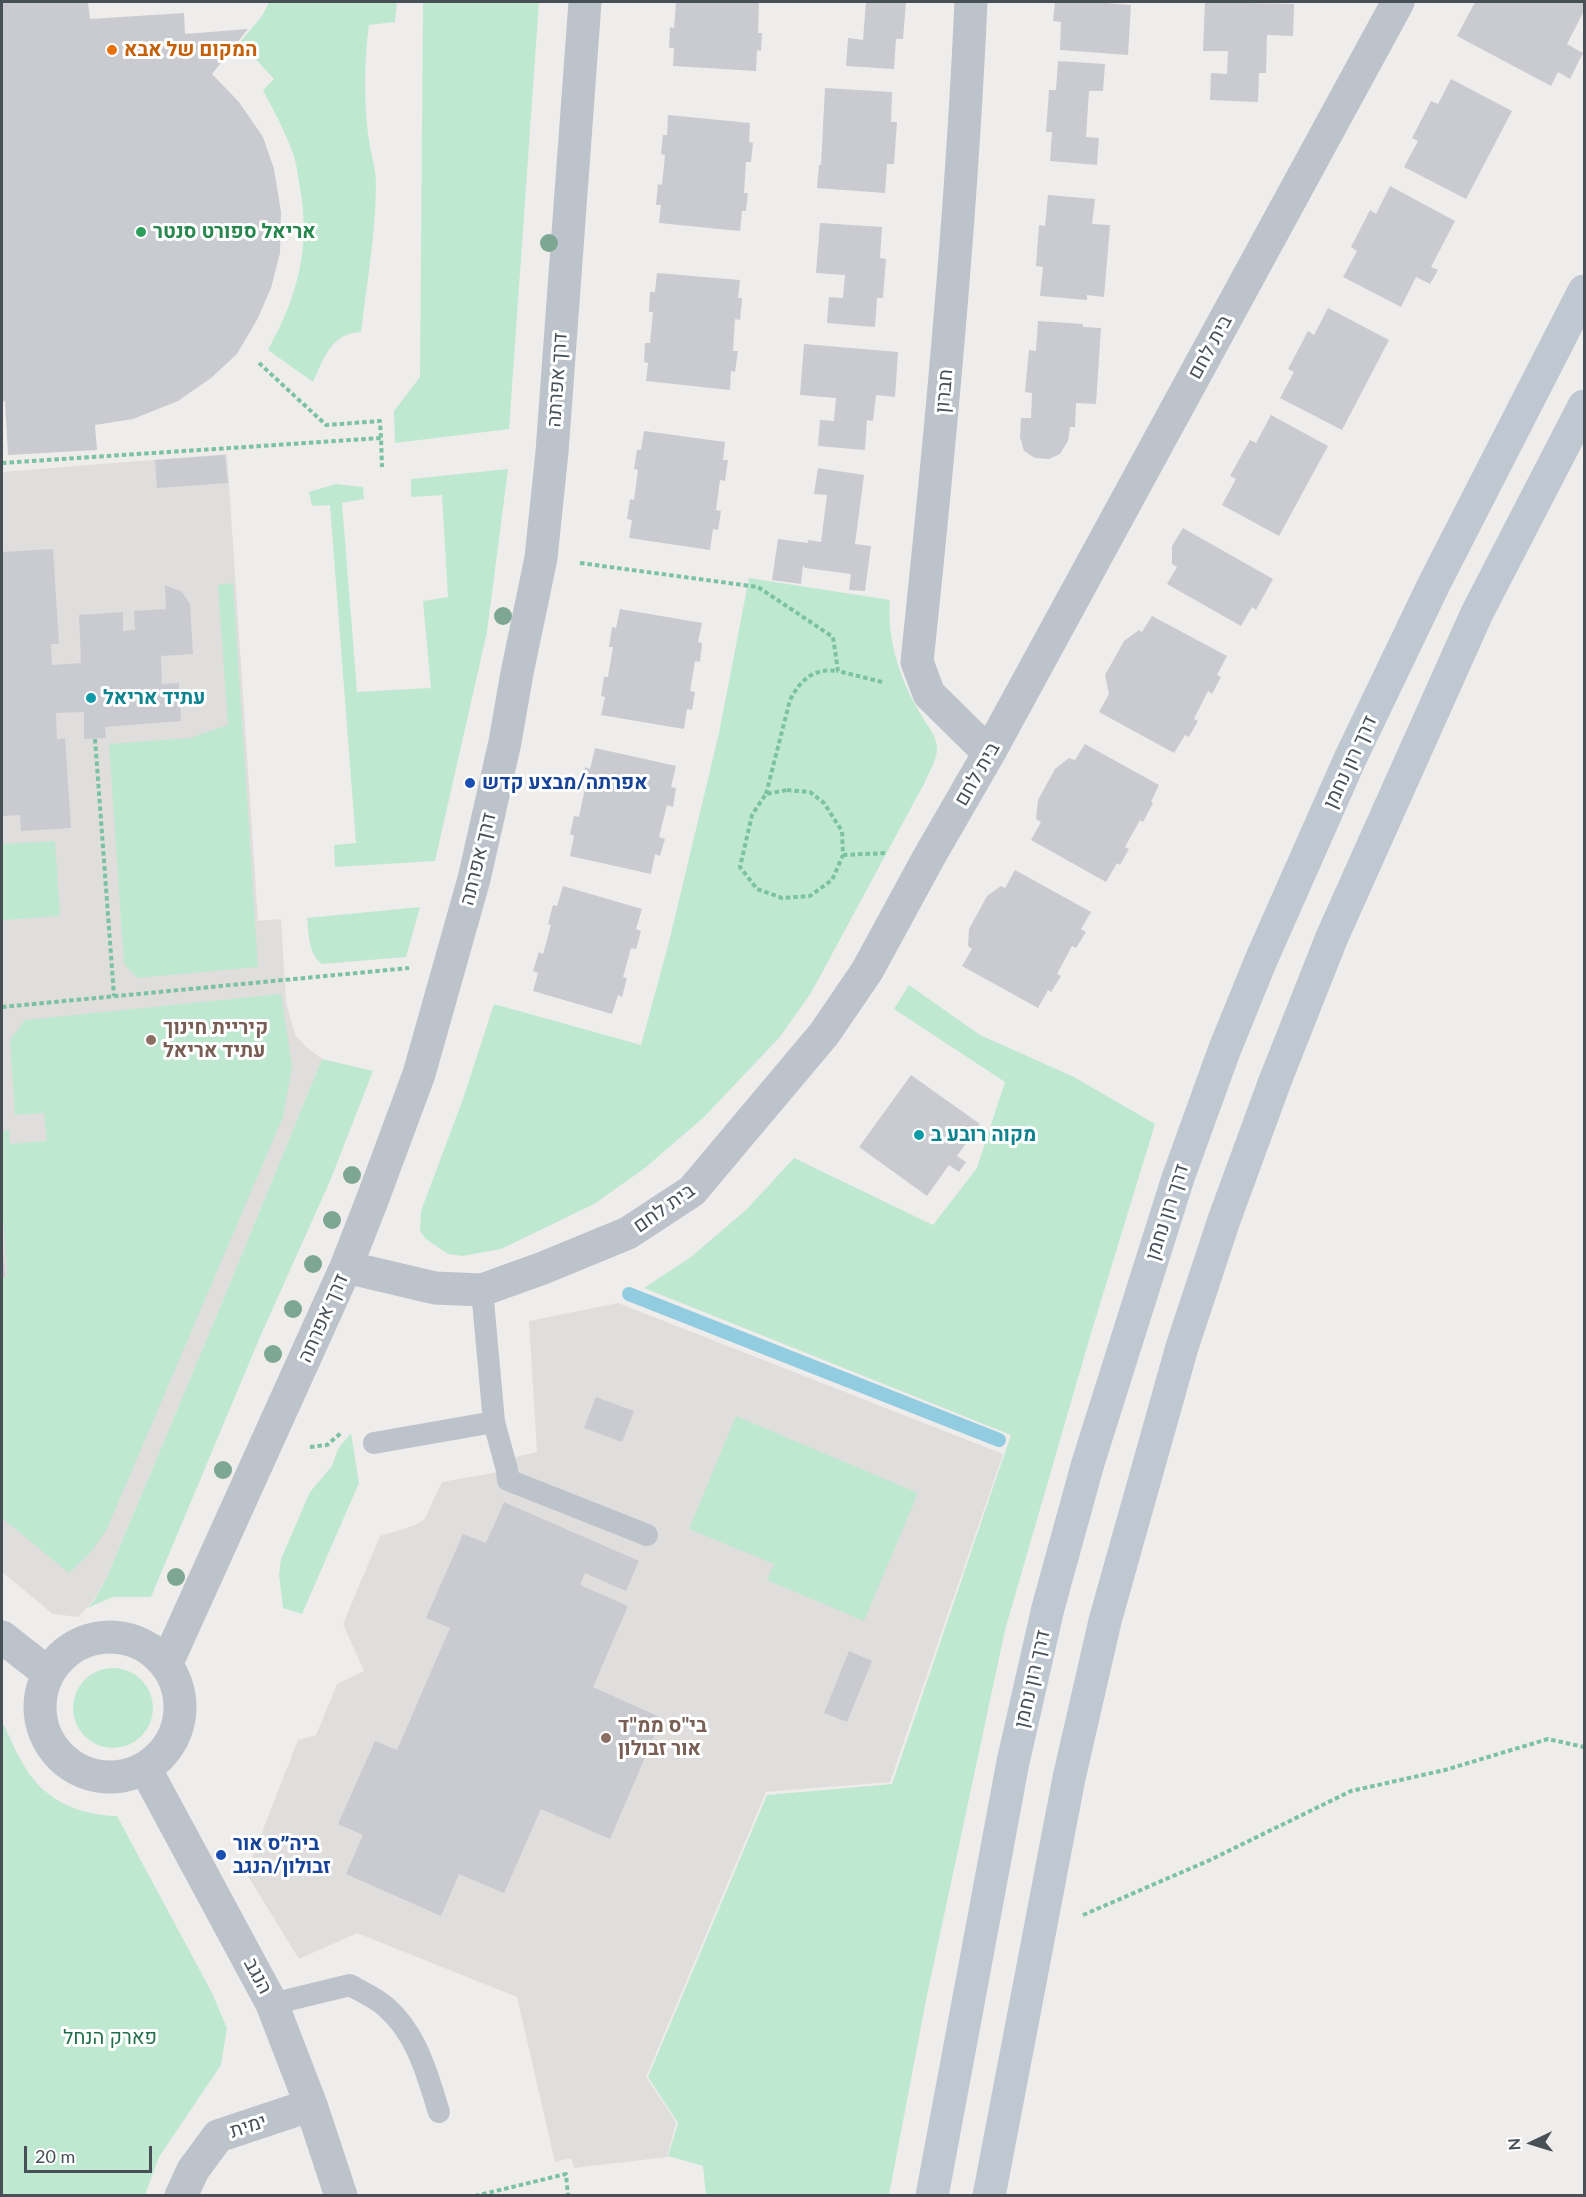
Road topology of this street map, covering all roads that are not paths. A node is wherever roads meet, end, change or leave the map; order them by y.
1 (585, 2) edge
2 (971, 2) edge
3 (1398, 2) edge
4 (1584, 291) edge
5 (1584, 406) edge
6 (989, 753) junction
7 (346, 1267) junction
8 (482, 1290) junction
9 (494, 1422) junction
10 (374, 1443) dead end
11 (647, 1535) dead end
12 (2, 1637) edge
13 (166, 1665) junction
14 (48, 1673) junction
15 (146, 1770) junction
16 (273, 2004) junction
17 (311, 2105) junction
18 (440, 2112) dead end
19 (182, 2196) edge
20 (341, 2196) edge
21 (932, 2196) edge
22 (989, 2196) edge

1 - 7 street, דרך אפרתה
2 - 6 street, חברון
3 - 6 street, בית לחם
4 - 21 main road, דרך רון נחמן
5 - 22 main road
6 - 8 street, בית לחם
7 - 8 street, בית לחם
7 - 13 street, דרך אפרתה
8 - 9 lane
9 - 10 lane
9 - 11 lane
12 - 14 street
13 - 14 street
13 - 15 street
14 - 15 street
15 - 16 street, הנגב
16 - 17 street, הנגב
16 - 18 lane
17 - 19 street, ימית
17 - 20 street, הנגב

